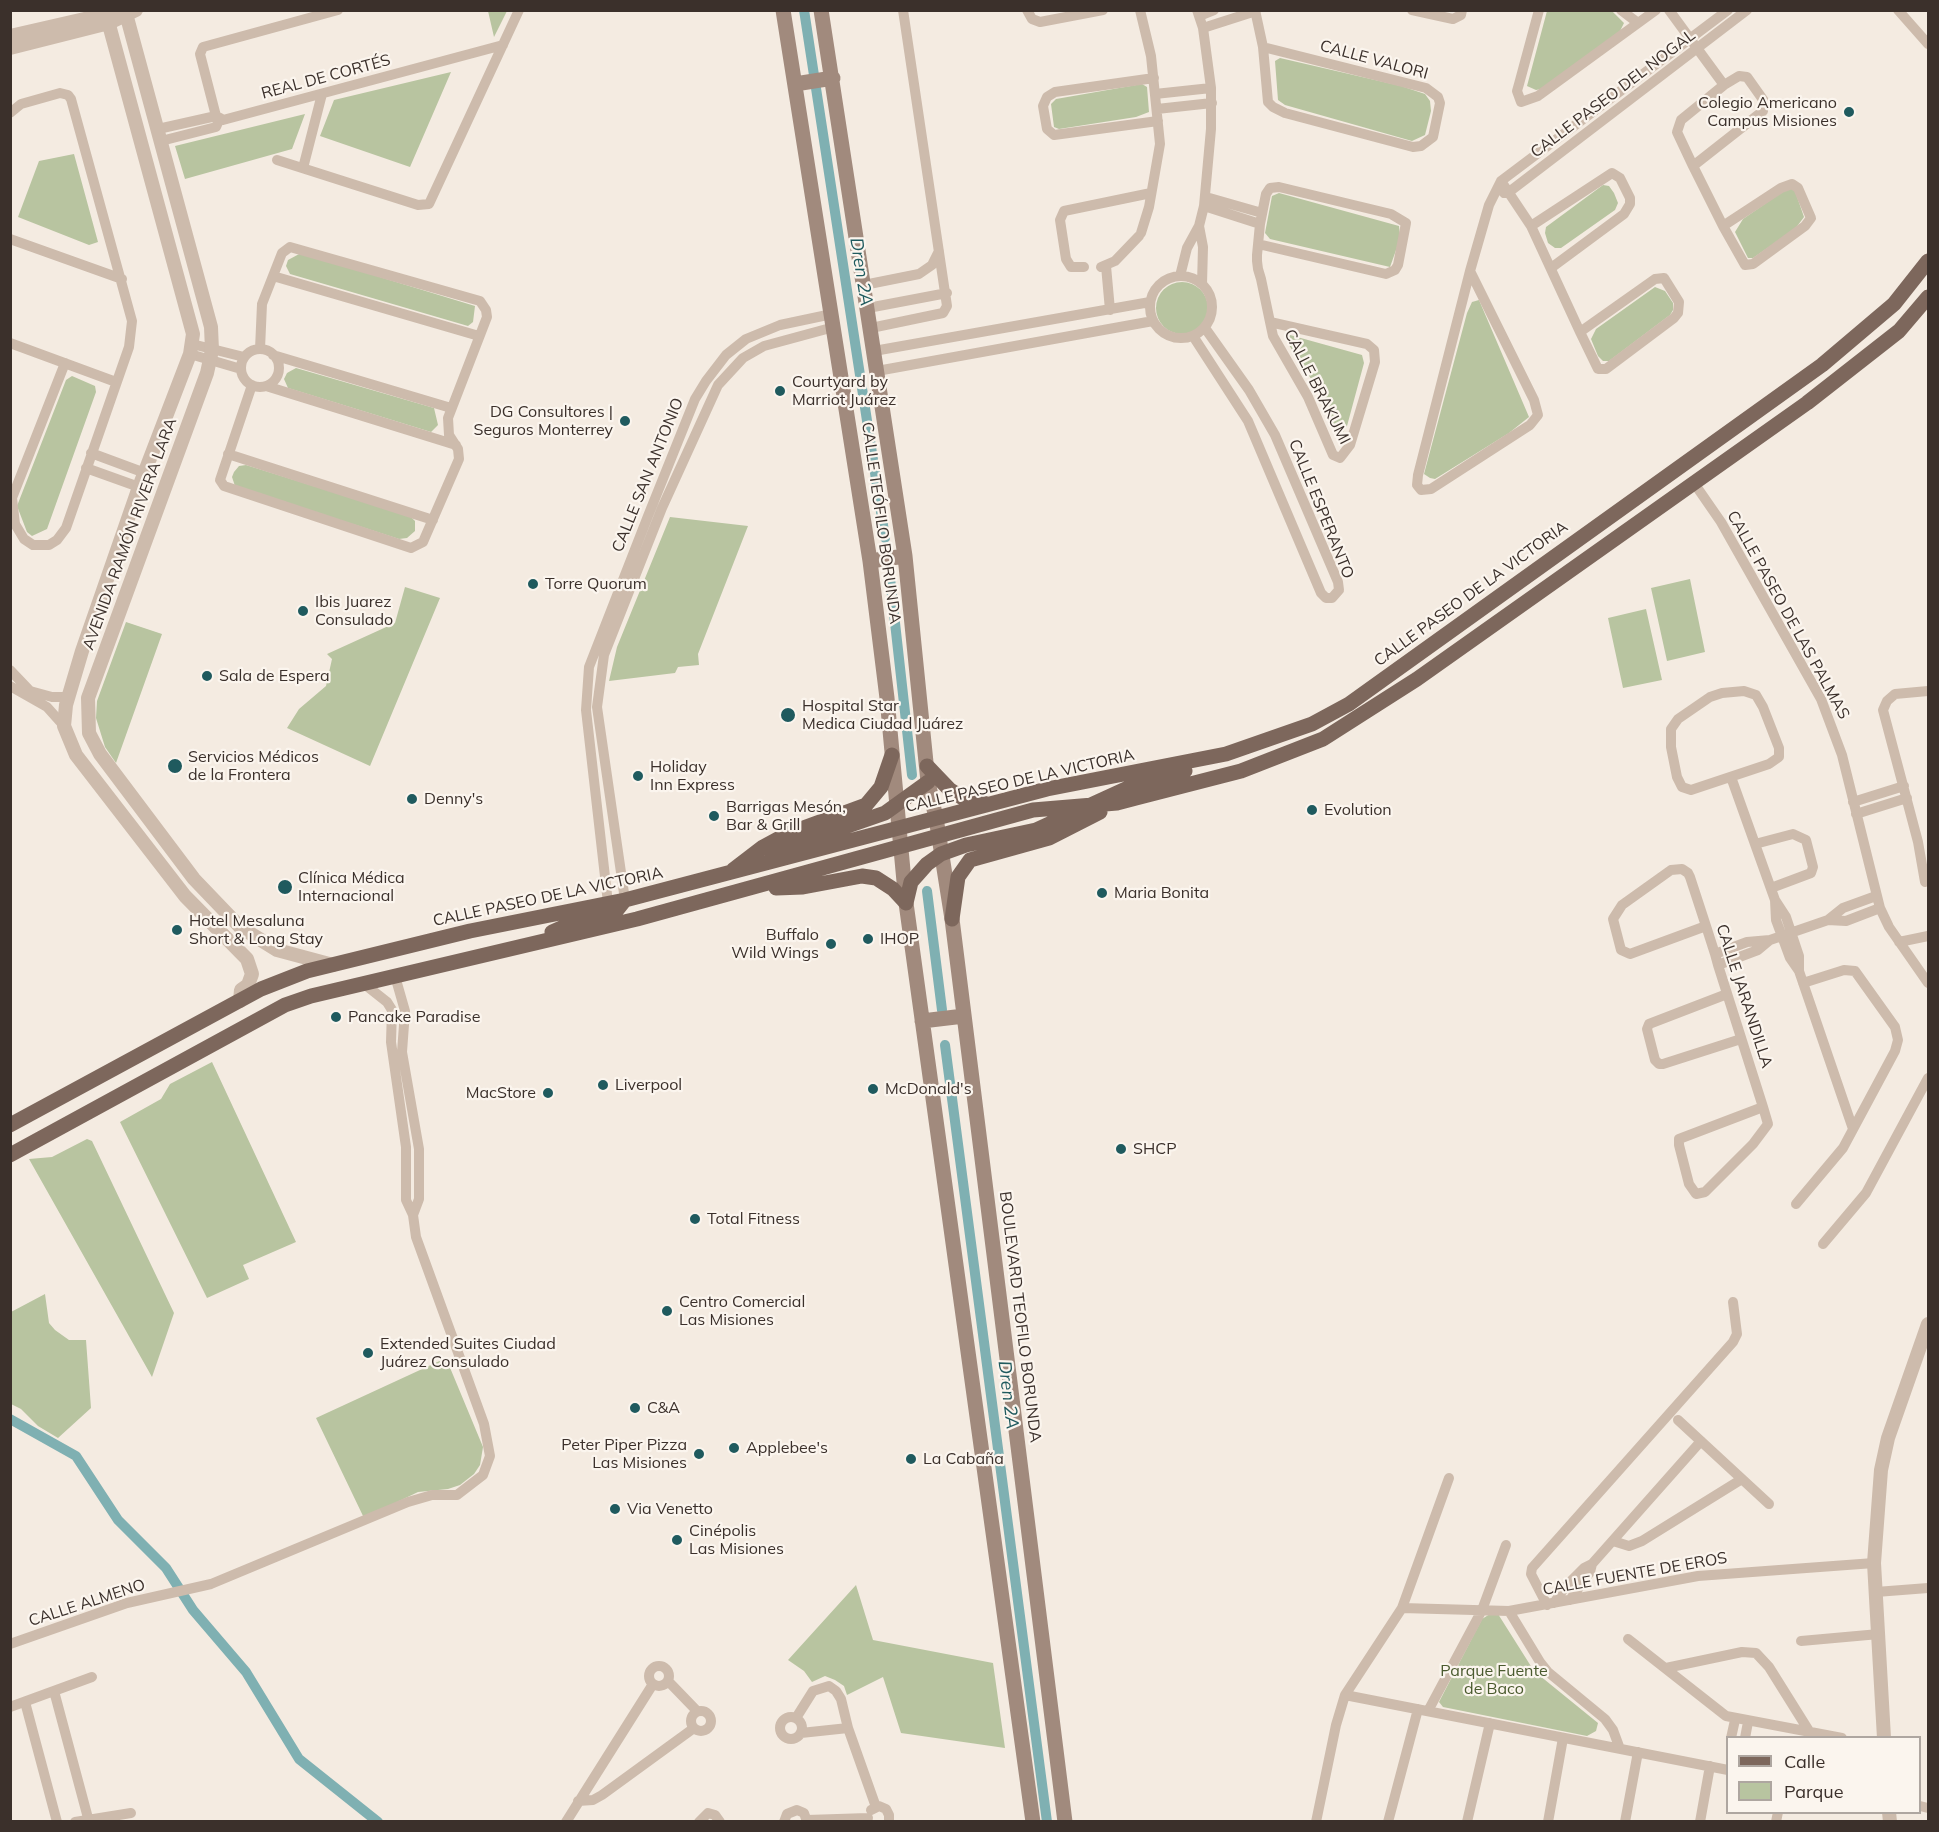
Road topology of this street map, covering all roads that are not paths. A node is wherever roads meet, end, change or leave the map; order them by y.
1 (338, 10) edge
2 (519, 10) edge
3 (783, 10) edge
4 (821, 10) edge
5 (903, 10) edge
6 (1027, 10) edge
7 (1103, 10) edge
8 (1140, 10) edge
9 (1214, 10) edge
10 (1412, 10) edge
11 (1462, 10) edge
12 (1539, 10) edge
13 (1622, 10) edge
14 (1656, 10) edge
15 (1669, 10) edge
16 (1728, 10) edge
17 (1747, 10) edge
18 (1898, 10) edge
19 (129, 11) edge
20 (1256, 11) edge
21 (1198, 13) edge
22 (106, 15) edge
23 (1638, 23) junction
24 (1203, 28) junction
25 (10, 36) edge
26 (1689, 38) junction
27 (1929, 44) edge
28 (503, 45) junction
29 (1263, 47) junction
30 (10, 48) edge
31 (1698, 50) junction
32 (829, 78) junction
33 (1154, 78) junction
34 (800, 83) junction
35 (1724, 85) junction
36 (1211, 88) junction
37 (322, 94) junction
38 (1155, 94) junction
39 (1212, 103) junction
40 (1157, 109) junction
41 (10, 113) edge
42 (218, 117) junction
43 (1158, 121) junction
44 (159, 135) junction
45 (277, 160) dead end
46 (1693, 165) junction
47 (303, 168) junction
48 (1501, 181) junction
49 (1509, 192) junction
50 (1151, 193) junction
51 (1494, 194) junction
52 (1205, 202) junction
53 (1261, 219) junction
54 (1199, 226) junction
55 (1531, 226) junction
56 (1723, 226) junction
57 (10, 239) edge
58 (1258, 243) junction
59 (939, 251) junction
60 (1929, 261) edge
61 (1084, 267) dead end
62 (1551, 268) junction
63 (1470, 271) junction
64 (273, 276) junction
65 (1180, 276) junction
66 (122, 279) junction
67 (1202, 284) junction
68 (864, 285) junction
69 (947, 293) junction
70 (1929, 297) edge
71 (1150, 302) junction
72 (868, 308) junction
73 (1110, 310) junction
74 (833, 321) junction
75 (1153, 321) junction
76 (1270, 322) junction
77 (871, 328) junction
78 (1205, 328) junction
79 (1580, 332) junction
80 (479, 336) junction
81 (1193, 336) junction
82 (10, 344) edge
83 (191, 349) junction
84 (260, 349) junction
85 (874, 351) junction
86 (212, 354) junction
87 (273, 355) junction
88 (65, 363) junction
89 (242, 363) junction
90 (1822, 365) junction
91 (877, 371) junction
92 (116, 382) junction
93 (252, 385) junction
94 (266, 386) junction
95 (1808, 403) junction
96 (451, 408) junction
97 (456, 445) junction
98 (91, 453) junction
99 (228, 454) junction
100 (86, 468) junction
101 (145, 472) junction
102 (1694, 483) junction
103 (140, 487) junction
104 (433, 520) junction
105 (1321, 543) junction
106 (1304, 552) junction
107 (906, 556) junction
108 (870, 561) junction
109 (102, 599) junction
110 (121, 606) junction
111 (1440, 638) junction
112 (10, 670) edge
113 (1417, 679) junction
114 (10, 686) edge
115 (1929, 691) edge
116 (68, 697) junction
117 (64, 726) junction
118 (91, 739) junction
119 (72, 748) junction
120 (1226, 754) junction
121 (892, 755) junction
122 (927, 765) junction
123 (1731, 777) junction
124 (928, 782) junction
125 (1904, 786) junction
126 (1906, 798) junction
127 (1098, 802) junction
128 (1117, 802) junction
129 (1853, 802) junction
130 (987, 804) junction
131 (897, 808) junction
132 (1856, 814) junction
133 (936, 818) junction
134 (899, 828) junction
135 (939, 837) junction
136 (1755, 844) junction
137 (902, 848) junction
138 (941, 854) junction
139 (766, 864) junction
140 (726, 875) junction
141 (1924, 882) dead end
142 (755, 888) junction
143 (1771, 888) junction
144 (206, 893) junction
145 (1876, 896) junction
146 (625, 900) junction
147 (609, 903) junction
148 (906, 903) junction
149 (194, 907) junction
150 (1880, 908) junction
151 (637, 919) junction
152 (952, 920) junction
153 (1828, 920) junction
154 (1706, 926) junction
155 (1786, 934) junction
156 (1929, 936) edge
157 (540, 941) junction
158 (1899, 942) junction
159 (1716, 959) junction
160 (333, 964) junction
161 (395, 976) junction
162 (363, 983) junction
163 (1803, 983) junction
164 (1929, 983) edge
165 (1727, 994) junction
166 (240, 1001) junction
167 (964, 1017) junction
168 (922, 1021) junction
169 (1742, 1040) junction
170 (1929, 1078) edge
171 (1763, 1107) junction
172 (10, 1125) edge
173 (1853, 1129) junction
174 (10, 1155) edge
175 (1796, 1204) dead end
176 (413, 1215) junction
177 (1823, 1244) dead end
178 (1733, 1302) dead end
179 (1929, 1324) edge
180 (1678, 1420) dead end
181 (1701, 1441) junction
182 (1449, 1478) dead end
183 (1742, 1479) junction
184 (1769, 1504) dead end
185 (1612, 1541) junction
186 (1506, 1545) dead end
187 (1874, 1563) junction
188 (1592, 1564) junction
189 (1929, 1588) edge
190 (1876, 1592) junction
191 (1570, 1600) junction
192 (1550, 1604) junction
193 (1402, 1608) junction
194 (1482, 1610) junction
195 (1509, 1611) junction
196 (1879, 1634) junction
197 (1628, 1639) dead end
198 (1800, 1641) dead end
199 (10, 1644) edge
200 (1666, 1668) junction
201 (92, 1677) dead end
202 (668, 1682) junction
203 (653, 1684) junction
204 (54, 1691) junction
205 (1344, 1695) junction
206 (25, 1702) junction
207 (10, 1707) edge
208 (1423, 1710) junction
209 (697, 1711) junction
210 (796, 1718) junction
211 (1735, 1720) junction
212 (1748, 1722) junction
213 (1490, 1724) junction
214 (694, 1728) junction
215 (848, 1728) junction
216 (1809, 1731) junction
217 (801, 1733) junction
218 (1731, 1736) edge
219 (1745, 1736) edge
220 (1836, 1736) edge
221 (1884, 1736) edge
222 (1563, 1738) junction
223 (1620, 1749) junction
224 (1638, 1752) junction
225 (1710, 1766) junction
226 (1726, 1769) edge
227 (578, 1802) junction
228 (876, 1807) junction
229 (131, 1813) dead end
230 (88, 1818) junction
231 (868, 1820) edge
232 (57, 1821) edge
233 (75, 1821) edge
234 (566, 1821) edge
235 (699, 1821) edge
236 (720, 1821) edge
237 (784, 1821) edge
238 (807, 1821) edge
239 (889, 1821) edge
240 (1032, 1821) edge
241 (1065, 1821) edge
242 (1316, 1821) edge
243 (1388, 1821) edge
244 (1467, 1821) edge
245 (1548, 1821) edge
246 (1625, 1821) edge
247 (1700, 1821) edge

1 - 42 street
2 - 28 street
3 - 34 main road, CALLE TEÓFILO BORUNDA
4 - 32 main road, CALLE TEÓFILO BORUNDA
5 - 59 street
6 - 7 street
8 - 33 street
9 - 21 street
10 - 11 street
12 - 23 street
13 - 23 street
14 - 23 street
15 - 26 street
16 - 26 street, CALLE PASEO DEL NOGAL
17 - 31 street, CALLE PASEO DEL NOGAL
18 - 27 street
19 - 22 street
19 - 44 street, AVENIDA RAMÓN RIVERA LARA
20 - 24 street
20 - 29 street
21 - 24 street
22 - 25 street
22 - 30 street
22 - 83 street, AVENIDA RAMÓN RIVERA LARA
24 - 36 street
26 - 31 street
26 - 48 street, CALLE PASEO DEL NOGAL
28 - 37 street, REAL DE CORTÉS
28 - 47 street
29 - 29 street, CALLE VALORI
31 - 35 street
31 - 49 street, CALLE PASEO DEL NOGAL
32 - 34 main road
32 - 68 main road, CALLE TEÓFILO BORUNDA
33 - 38 street
33 - 43 street
34 - 74 main road, CALLE TEÓFILO BORUNDA
35 - 46 street
35 - 46 street
36 - 38 street
36 - 39 street
37 - 42 street, REAL DE CORTÉS
37 - 47 street
38 - 40 street
39 - 40 street
39 - 52 street
40 - 43 street
41 - 66 street
42 - 44 street, REAL DE CORTÉS
43 - 50 street
44 - 86 street, AVENIDA RAMÓN RIVERA LARA
45 - 47 street
46 - 56 street
48 - 49 street
48 - 51 street, CALLE PASEO DEL NOGAL
49 - 51 street, CALLE PASEO DEL NOGAL
49 - 55 street
50 - 61 street
50 - 73 street
51 - 63 street, CALLE PASEO DEL NOGAL
52 - 53 street
52 - 54 street
53 - 58 street, CALLE BRAKUMI
53 - 58 street, CALLE BRAKUMI
54 - 65 street
54 - 67 street
55 - 62 street
55 - 62 street
56 - 56 street
57 - 66 street
58 - 76 street, CALLE BRAKUMI
59 - 68 street
59 - 69 street
60 - 90 main road, CALLE PASEO DE LA VICTORIA
62 - 79 street
63 - 63 street, CALLE PASEO DEL NOGAL
64 - 80 street
64 - 80 street
64 - 84 street
65 - 67 street
65 - 71 street
66 - 92 street
67 - 78 street
68 - 72 main road, CALLE TEÓFILO BORUNDA
69 - 72 street
69 - 77 street
70 - 95 main road, CALLE PASEO DE LA VICTORIA
71 - 73 street
71 - 75 street
72 - 77 main road, CALLE TEÓFILO BORUNDA
73 - 85 street
74 - 108 main road, CALLE TEÓFILO BORUNDA
74 - 146 street, CALLE SAN ANTONIO
74 - 147 street, CALLE SAN ANTONIO
75 - 81 street
75 - 91 street
76 - 76 street, CALLE BRAKUMI
77 - 85 main road, CALLE TEÓFILO BORUNDA
78 - 81 street
78 - 105 street, CALLE ESPERANTO
79 - 79 street
80 - 96 street
81 - 106 street, CALLE ESPERANTO
82 - 88 street
83 - 86 street
83 - 101 street, AVENIDA RAMÓN RIVERA LARA
84 - 87 street
84 - 89 street
85 - 91 main road, CALLE TEÓFILO BORUNDA
86 - 89 street
86 - 110 street, AVENIDA RAMÓN RIVERA LARA
87 - 94 street
87 - 96 street
88 - 92 street
88 - 100 street
89 - 93 street
90 - 95 main road
90 - 111 main road, CALLE PASEO DE LA VICTORIA
91 - 107 main road, CALLE TEÓFILO BORUNDA
92 - 98 street
93 - 94 street
93 - 99 street
94 - 97 street
95 - 102 main road, CALLE PASEO DE LA VICTORIA
96 - 97 street
97 - 104 street
98 - 100 street
98 - 101 street
99 - 104 street
99 - 104 street
100 - 103 street
101 - 103 street, AVENIDA RAMÓN RIVERA LARA
102 - 113 main road, CALLE PASEO DE LA VICTORIA
102 - 129 street, CALLE PASEO DE LAS PALMAS
103 - 109 street, AVENIDA RAMÓN RIVERA LARA
105 - 106 street
105 - 106 street, CALLE ESPERANTO
107 - 108 main road
107 - 122 main road, CALLE TEÓFILO BORUNDA
108 - 121 main road, CALLE TEÓFILO BORUNDA
109 - 110 street
109 - 116 street, AVENIDA RAMÓN RIVERA LARA
110 - 118 street, AVENIDA RAMÓN RIVERA LARA
111 - 113 main road
111 - 120 main road, CALLE PASEO DE LA VICTORIA
112 - 116 street
113 - 128 main road, CALLE PASEO DE LA VICTORIA
114 - 117 street
115 - 125 street
116 - 117 street, AVENIDA RAMÓN RIVERA LARA
117 - 119 street, AVENIDA RAMÓN RIVERA LARA
118 - 119 street
118 - 144 street
119 - 149 street, AVENIDA RAMÓN RIVERA LARA
120 - 127 main road
120 - 130 main road, CALLE PASEO DE LA VICTORIA
121 - 131 main road, CALLE TEÓFILO BORUNDA
121 - 140 main road
122 - 124 main road, CALLE TEÓFILO BORUNDA
122 - 130 main road
123 - 123 street
123 - 136 street
124 - 131 main road
124 - 133 main road, CALLE TEÓFILO BORUNDA
125 - 126 street
125 - 129 street
126 - 132 street
126 - 141 street
127 - 128 main road, CALLE PASEO DE LA VICTORIA
127 - 135 main road, CALLE PASEO DE LA VICTORIA
127 - 138 main road
128 - 152 main road
129 - 132 street, CALLE PASEO DE LAS PALMAS
130 - 133 main road, CALLE PASEO DE LA VICTORIA
131 - 134 main road, CALLE TEÓFILO BORUNDA
131 - 139 main road
132 - 145 street, CALLE PASEO DE LAS PALMAS
133 - 134 main road, CALLE PASEO DE LA VICTORIA
133 - 135 main road, BOULEVARD TEOFILO BORUNDA
134 - 137 main road
134 - 139 main road, CALLE PASEO DE LA VICTORIA
135 - 137 main road, CALLE PASEO DE LA VICTORIA
135 - 138 main road, BOULEVARD TEOFILO BORUNDA
136 - 143 street
136 - 143 street
137 - 142 main road, CALLE PASEO DE LA VICTORIA
137 - 148 main road
138 - 148 main road
138 - 152 main road, BOULEVARD TEOFILO BORUNDA
139 - 140 main road, CALLE PASEO DE LA VICTORIA
139 - 151 main road
140 - 146 main road, CALLE PASEO DE LA VICTORIA
142 - 148 main road
142 - 151 main road, CALLE PASEO DE LA VICTORIA
143 - 155 street
144 - 149 street
144 - 160 street
145 - 150 street, CALLE PASEO DE LAS PALMAS
145 - 153 street
146 - 147 main road, CALLE PASEO DE LA VICTORIA
146 - 157 main road
147 - 160 main road, CALLE PASEO DE LA VICTORIA
148 - 168 main road
149 - 166 street, AVENIDA RAMÓN RIVERA LARA
150 - 153 street
150 - 158 street, CALLE PASEO DE LAS PALMAS
151 - 157 main road, CALLE PASEO DE LA VICTORIA
152 - 167 main road, BOULEVARD TEOFILO BORUNDA
153 - 155 street
154 - 154 street, CALLE JARANDILLA
154 - 159 street, CALLE JARANDILLA
155 - 159 street
155 - 163 street
156 - 158 street
157 - 161 main road, CALLE PASEO DE LA VICTORIA
158 - 164 street, CALLE PASEO DE LAS PALMAS
159 - 165 street, CALLE JARANDILLA
160 - 166 main road, CALLE PASEO DE LA VICTORIA
161 - 162 main road, CALLE PASEO DE LA VICTORIA
161 - 176 street
162 - 174 main road, CALLE PASEO DE LA VICTORIA
162 - 176 street, CALLE ALMENO
163 - 173 street
163 - 173 street
165 - 169 street, CALLE JARANDILLA
165 - 169 street
166 - 172 main road, CALLE PASEO DE LA VICTORIA
167 - 168 main road
167 - 241 main road, BOULEVARD TEOFILO BORUNDA
168 - 240 main road
169 - 171 street, CALLE JARANDILLA
170 - 177 street
171 - 171 street, CALLE JARANDILLA
173 - 175 street
176 - 199 street, CALLE ALMENO
178 - 192 street
179 - 187 street
180 - 181 street
181 - 183 street
181 - 185 street
182 - 193 street
183 - 184 street
183 - 185 street
185 - 188 street
186 - 194 street
187 - 190 street
187 - 191 street, CALLE FUENTE DE EROS
188 - 191 street
188 - 192 street
189 - 190 street
190 - 196 street
191 - 192 street, CALLE FUENTE DE EROS
192 - 195 street, CALLE FUENTE DE EROS
193 - 194 street, CALLE FUENTE DE EROS
193 - 205 street
194 - 195 street, CALLE FUENTE DE EROS
194 - 208 street
195 - 223 street
196 - 198 street
196 - 221 street
197 - 200 street
200 - 211 street
200 - 216 street
201 - 204 street
202 - 203 street
202 - 203 street
202 - 209 street
203 - 227 street
204 - 206 street
204 - 230 street
205 - 208 street
205 - 242 street
206 - 207 street
206 - 232 street
208 - 213 street
208 - 243 street
209 - 214 street
209 - 214 street
210 - 215 street
210 - 217 street
210 - 217 street
211 - 212 street
211 - 218 street
212 - 216 street
212 - 219 street
213 - 222 street
213 - 244 street
214 - 227 street
215 - 217 street
215 - 228 street
216 - 220 street
222 - 223 street
222 - 245 street
223 - 224 street
224 - 225 street
224 - 246 street
225 - 226 street
225 - 247 street
227 - 234 street
228 - 231 street
228 - 239 street
229 - 230 street
230 - 233 street
231 - 238 street
235 - 236 street
237 - 238 street

